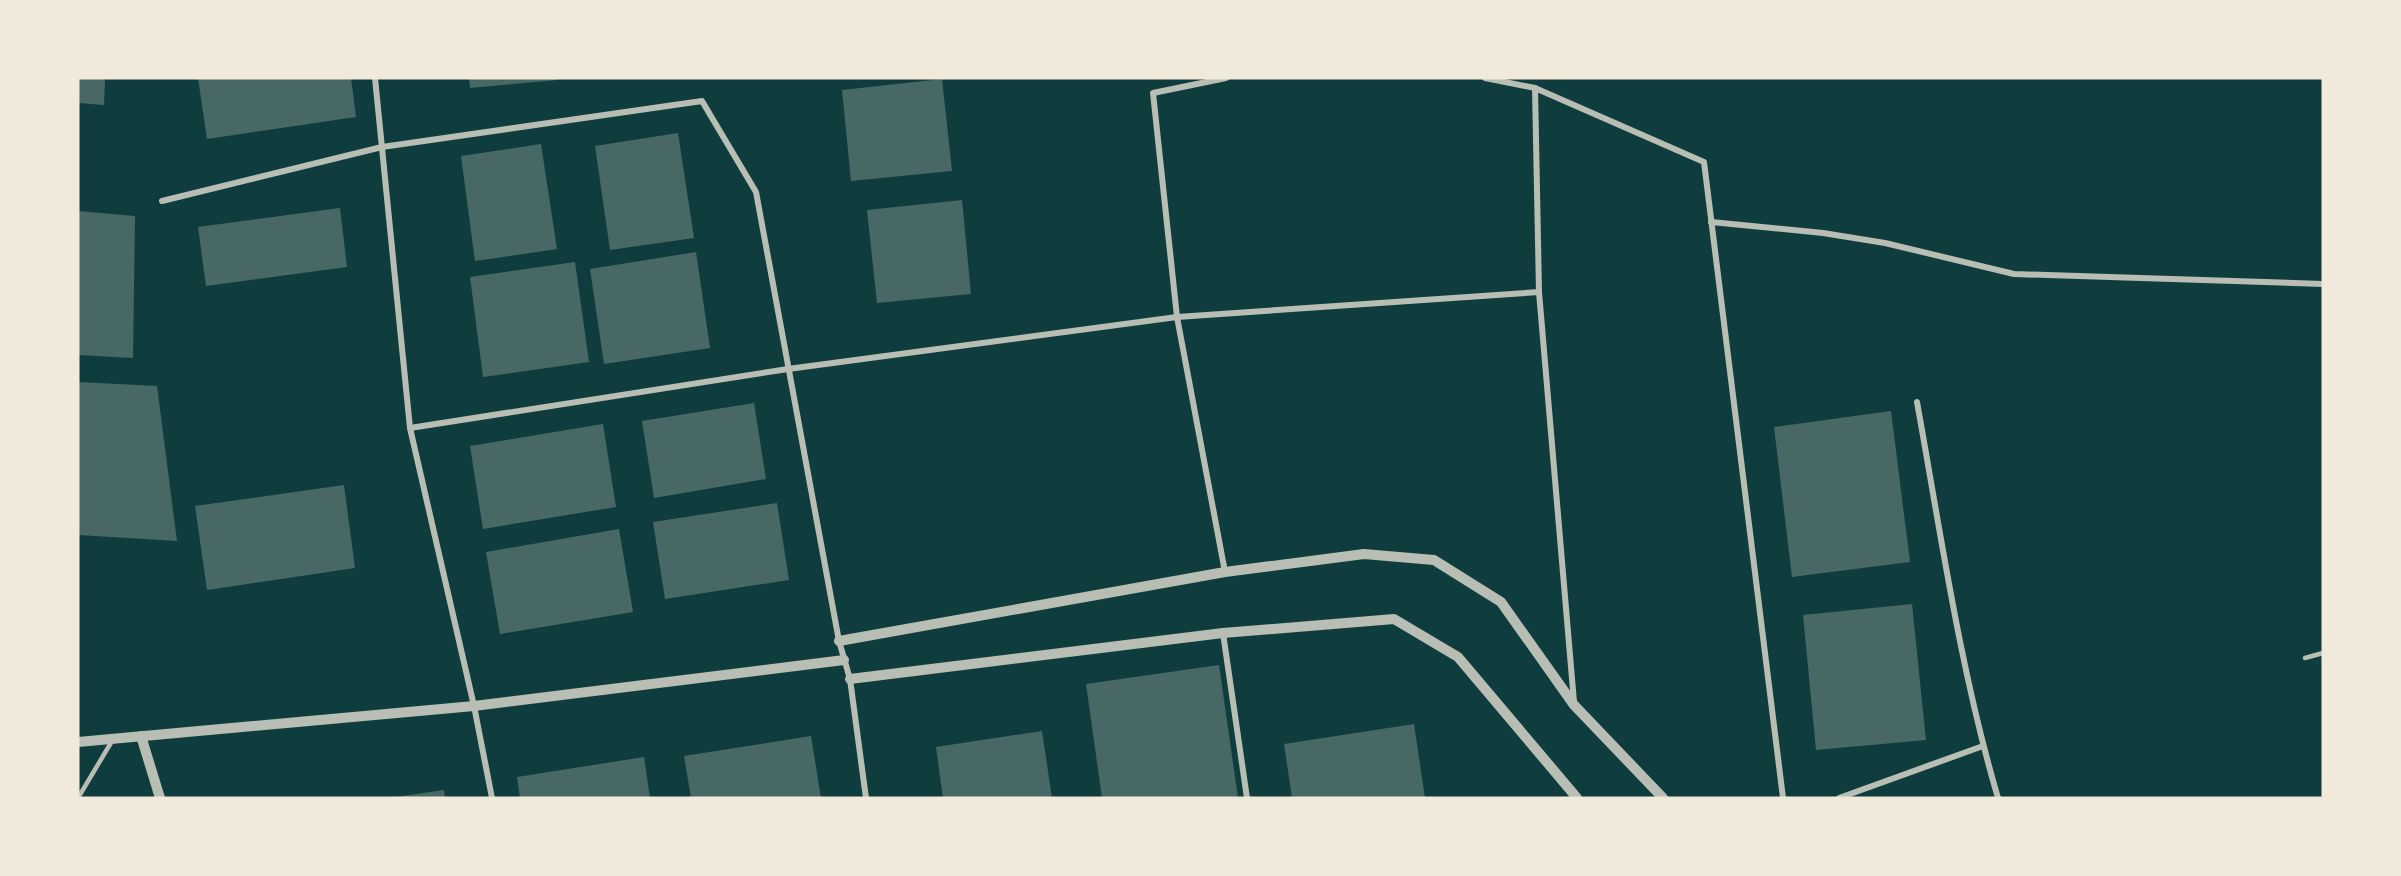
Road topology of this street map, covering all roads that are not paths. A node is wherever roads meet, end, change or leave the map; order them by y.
1 (375, 78) edge
2 (1226, 78) edge
3 (1485, 78) edge
4 (1535, 88) junction
5 (382, 147) junction
6 (162, 201) dead end
7 (1711, 222) junction
8 (2323, 284) edge
9 (1539, 292) junction
10 (1177, 317) junction
11 (788, 369) junction
12 (1917, 402) dead end
13 (410, 428) junction
14 (1225, 572) junction
15 (1223, 633) junction
16 (839, 641) junction
17 (2323, 653) edge
18 (2305, 658) dead end
19 (844, 660) junction
20 (850, 679) junction
21 (1574, 705) junction
22 (474, 706) junction
23 (141, 736) junction
24 (113, 739) junction
25 (78, 742) edge
26 (1983, 746) junction
27 (78, 798) edge
28 (160, 798) edge
29 (492, 798) edge
30 (866, 798) edge
31 (1247, 798) edge
32 (1577, 798) edge
33 (1663, 798) edge
34 (1783, 798) edge
35 (1839, 798) edge
36 (1998, 798) edge

1 - 5 street
2 - 10 street
3 - 4 street
4 - 7 street
4 - 9 street
5 - 6 street
5 - 11 street
5 - 13 street
7 - 8 street
7 - 34 street
9 - 10 street
9 - 21 street
10 - 11 street
10 - 14 street
11 - 13 street
11 - 16 street
12 - 26 street
13 - 22 street
14 - 16 street
14 - 21 street
15 - 20 street
15 - 31 street
15 - 32 street
16 - 19 street
17 - 18 lane
19 - 20 street
19 - 22 street
20 - 30 street
21 - 33 street
22 - 23 street
22 - 29 street
23 - 24 street
23 - 28 street
24 - 25 street
24 - 27 lane
26 - 35 street
26 - 36 street

